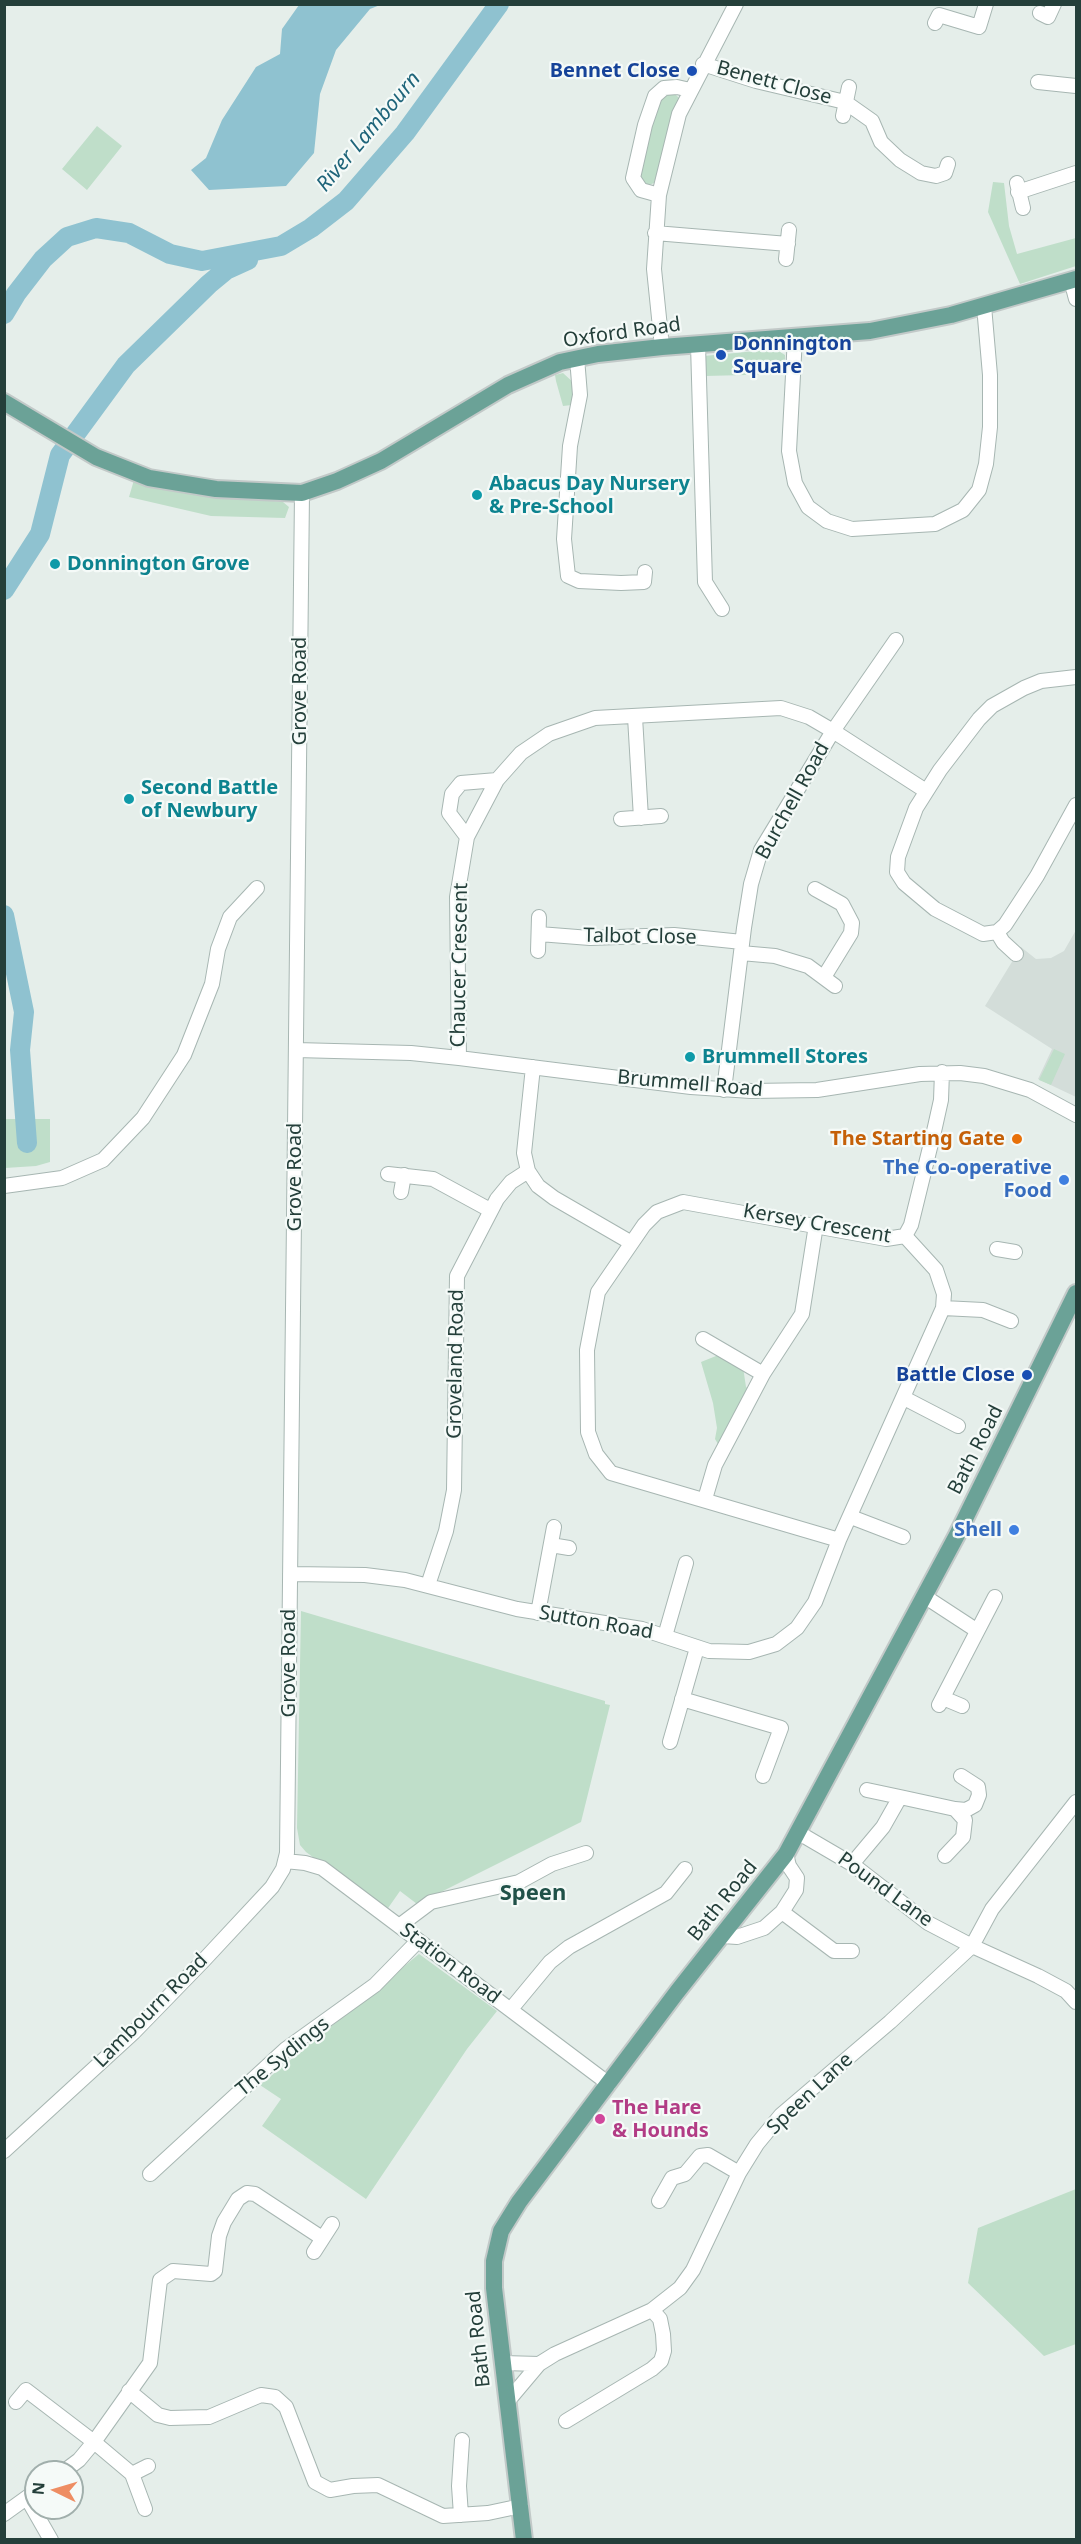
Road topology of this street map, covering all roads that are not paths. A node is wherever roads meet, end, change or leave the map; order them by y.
1 (736, 4) edge
2 (986, 4) edge
3 (1054, 4) edge
4 (1040, 13) dead end
5 (935, 24) dead end
6 (704, 64) junction
7 (1038, 82) dead end
8 (1077, 86) edge
9 (849, 87) dead end
10 (690, 90) junction
11 (844, 109) junction
12 (948, 164) dead end
13 (1077, 173) edge
14 (659, 195) junction
15 (1023, 208) dead end
16 (789, 230) dead end
17 (655, 233) junction
18 (788, 244) junction
19 (786, 259) dead end
20 (1074, 280) edge
21 (1077, 298) edge
22 (984, 306) junction
23 (795, 337) junction
24 (698, 345) junction
25 (662, 347) junction
26 (576, 358) junction
27 (4, 402) edge
28 (302, 493) junction
29 (645, 572) dead end
30 (722, 609) dead end
31 (896, 640) dead end
32 (1076, 680) edge
33 (635, 717) junction
34 (833, 730) junction
35 (496, 780) junction
36 (926, 792) junction
37 (1077, 805) edge
38 (661, 816) dead end
39 (641, 818) junction
40 (621, 819) dead end
41 (467, 837) junction
42 (257, 888) dead end
43 (815, 889) dead end
44 (540, 916) dead end
45 (997, 932) junction
46 (538, 934) junction
47 (741, 948) junction
48 (538, 951) dead end
49 (1016, 954) dead end
50 (824, 977) junction
51 (835, 986) dead end
52 (296, 1050) junction
53 (459, 1058) junction
54 (533, 1067) junction
55 (942, 1072) junction
56 (724, 1090) junction
57 (1077, 1115) edge
58 (528, 1171) junction
59 (388, 1174) dead end
60 (404, 1175) junction
61 (4, 1186) edge
62 (401, 1192) dead end
63 (490, 1209) junction
64 (816, 1225) junction
65 (905, 1236) junction
66 (630, 1242) junction
67 (996, 1249) dead end
68 (1015, 1252) dead end
69 (1077, 1293) edge
70 (943, 1308) junction
71 (1011, 1321) dead end
72 (703, 1339) dead end
73 (763, 1374) junction
74 (904, 1398) junction
75 (958, 1426) dead end
76 (705, 1499) junction
77 (850, 1517) junction
78 (554, 1527) dead end
79 (903, 1537) dead end
80 (839, 1540) junction
81 (551, 1545) junction
82 (569, 1548) dead end
83 (686, 1563) dead end
84 (290, 1574) junction
85 (428, 1585) junction
86 (924, 1596) junction
87 (995, 1597) dead end
88 (538, 1613) junction
89 (976, 1630) junction
90 (665, 1636) junction
91 (697, 1648) junction
92 (682, 1699) junction
93 (962, 1706) dead end
94 (670, 1742) dead end
95 (763, 1776) dead end
96 (961, 1776) dead end
97 (867, 1790) dead end
98 (900, 1797) junction
99 (1077, 1802) edge
100 (955, 1809) junction
101 (799, 1833) junction
102 (586, 1853) dead end
103 (786, 1854) junction
104 (945, 1856) dead end
105 (285, 1861) junction
106 (852, 1864) junction
107 (685, 1869) dead end
108 (782, 1912) junction
109 (399, 1926) junction
110 (723, 1936) junction
111 (417, 1942) junction
112 (972, 1946) junction
113 (852, 1951) dead end
114 (1077, 2002) edge
115 (511, 2009) junction
116 (609, 2084) junction
117 (4, 2151) edge
118 (739, 2173) junction
119 (150, 2174) dead end
120 (659, 2201) dead end
121 (332, 2224) dead end
122 (322, 2238) junction
123 (314, 2252) dead end
124 (652, 2310) junction
125 (503, 2363) junction
126 (539, 2364) junction
127 (129, 2391) junction
128 (16, 2402) dead end
129 (507, 2402) junction
130 (566, 2421) dead end
131 (462, 2440) dead end
132 (94, 2442) junction
133 (79, 2460) edge
134 (148, 2466) dead end
135 (132, 2474) junction
136 (24, 2499) edge
137 (521, 2506) junction
138 (145, 2509) dead end
139 (4, 2514) edge
140 (461, 2515) junction
141 (42, 2520) edge
142 (51, 2540) edge
143 (524, 2540) edge

1 - 6 street
2 - 5 street
3 - 4 street
6 - 10 street
6 - 11 street, Benett Close
7 - 8 street
9 - 11 street, Benett Close
10 - 14 street
10 - 14 street
11 - 12 street
13 - 15 street
14 - 17 street
16 - 18 street
17 - 18 street
17 - 25 street
18 - 19 street
20 - 21 street
20 - 22 main road, Oxford Road
22 - 23 main road, Oxford Road
22 - 23 street
23 - 24 main road, Oxford Road
24 - 25 main road, Oxford Road
24 - 30 street
25 - 26 main road, Oxford Road
26 - 28 main road, Oxford Road
26 - 29 street
27 - 28 main road, Oxford Road
28 - 52 street, Grove Road
31 - 34 street, Burchell Road
32 - 36 street
33 - 34 street, Chaucer Crescent
33 - 35 street, Chaucer Crescent
33 - 39 street
34 - 36 street, Chaucer Crescent
34 - 47 street, Burchell Road
35 - 41 street, Chaucer Crescent
35 - 41 street
36 - 45 street
37 - 45 street
38 - 39 street
39 - 40 street
41 - 53 street, Chaucer Crescent
42 - 61 street
43 - 50 street
44 - 46 street
45 - 49 street
46 - 47 street, Talbot Close
46 - 48 street
47 - 50 street, Talbot Close
47 - 56 street, Burchell Road
50 - 51 street, Talbot Close
52 - 53 street, Brummell Road
52 - 84 street, Grove Road
53 - 54 street, Brummell Road
54 - 56 street, Brummell Road
54 - 58 street
55 - 56 street, Brummell Road
55 - 57 street, Brummell Road
55 - 65 street
58 - 63 street, Groveland Road
58 - 66 street
59 - 60 street
60 - 62 street
60 - 63 street
63 - 85 street, Groveland Road
64 - 65 street, Kersey Crescent
64 - 66 street, Kersey Crescent
64 - 73 street
65 - 70 street, Kersey Crescent
66 - 76 street, Kersey Crescent
67 - 68 street
69 - 86 main road, Bath Road
70 - 71 street
70 - 74 street
72 - 73 street
73 - 76 street
74 - 75 street
74 - 77 street
76 - 80 street, Kersey Crescent
77 - 79 street
77 - 80 street
78 - 81 street
80 - 91 street, Sutton Road
81 - 82 street
81 - 88 street
83 - 90 street
84 - 85 street, Sutton Road
84 - 105 street, Grove Road
85 - 88 street, Sutton Road
86 - 89 street
86 - 101 main road, Bath Road
87 - 89 street
88 - 90 street, Sutton Road
89 - 93 street
90 - 91 street, Sutton Road
91 - 92 street
92 - 94 street
92 - 95 street
96 - 100 street
97 - 98 street
98 - 100 street
98 - 106 street
99 - 112 street, Speen Lane
100 - 104 street
101 - 103 main road, Bath Road
101 - 106 street, Pound Lane
102 - 109 street
103 - 108 street
103 - 110 main road, Bath Road
105 - 109 street, Station Road
105 - 117 street, Lambourn Road
106 - 112 street, Pound Lane
107 - 115 street
108 - 110 street
108 - 113 street
109 - 111 street, Station Road
110 - 116 main road, Bath Road
111 - 115 street, Station Road
111 - 119 street, The Sydings
112 - 114 street, Pound Lane
112 - 118 street, Speen Lane
115 - 116 street, Station Road
116 - 125 main road, Bath Road
118 - 120 street
118 - 124 street, Speen Lane
121 - 122 street
122 - 123 street
122 - 127 street
124 - 126 street, Speen Lane
124 - 130 street
125 - 126 street
125 - 129 main road, Bath Road
126 - 129 street, Speen Lane
127 - 132 street
127 - 140 street
128 - 132 street
129 - 137 main road, Bath Road
131 - 140 street
132 - 133 street
132 - 135 street
134 - 135 street
135 - 138 street
136 - 139 street
137 - 140 street
137 - 143 main road, Bath Road
141 - 142 street

